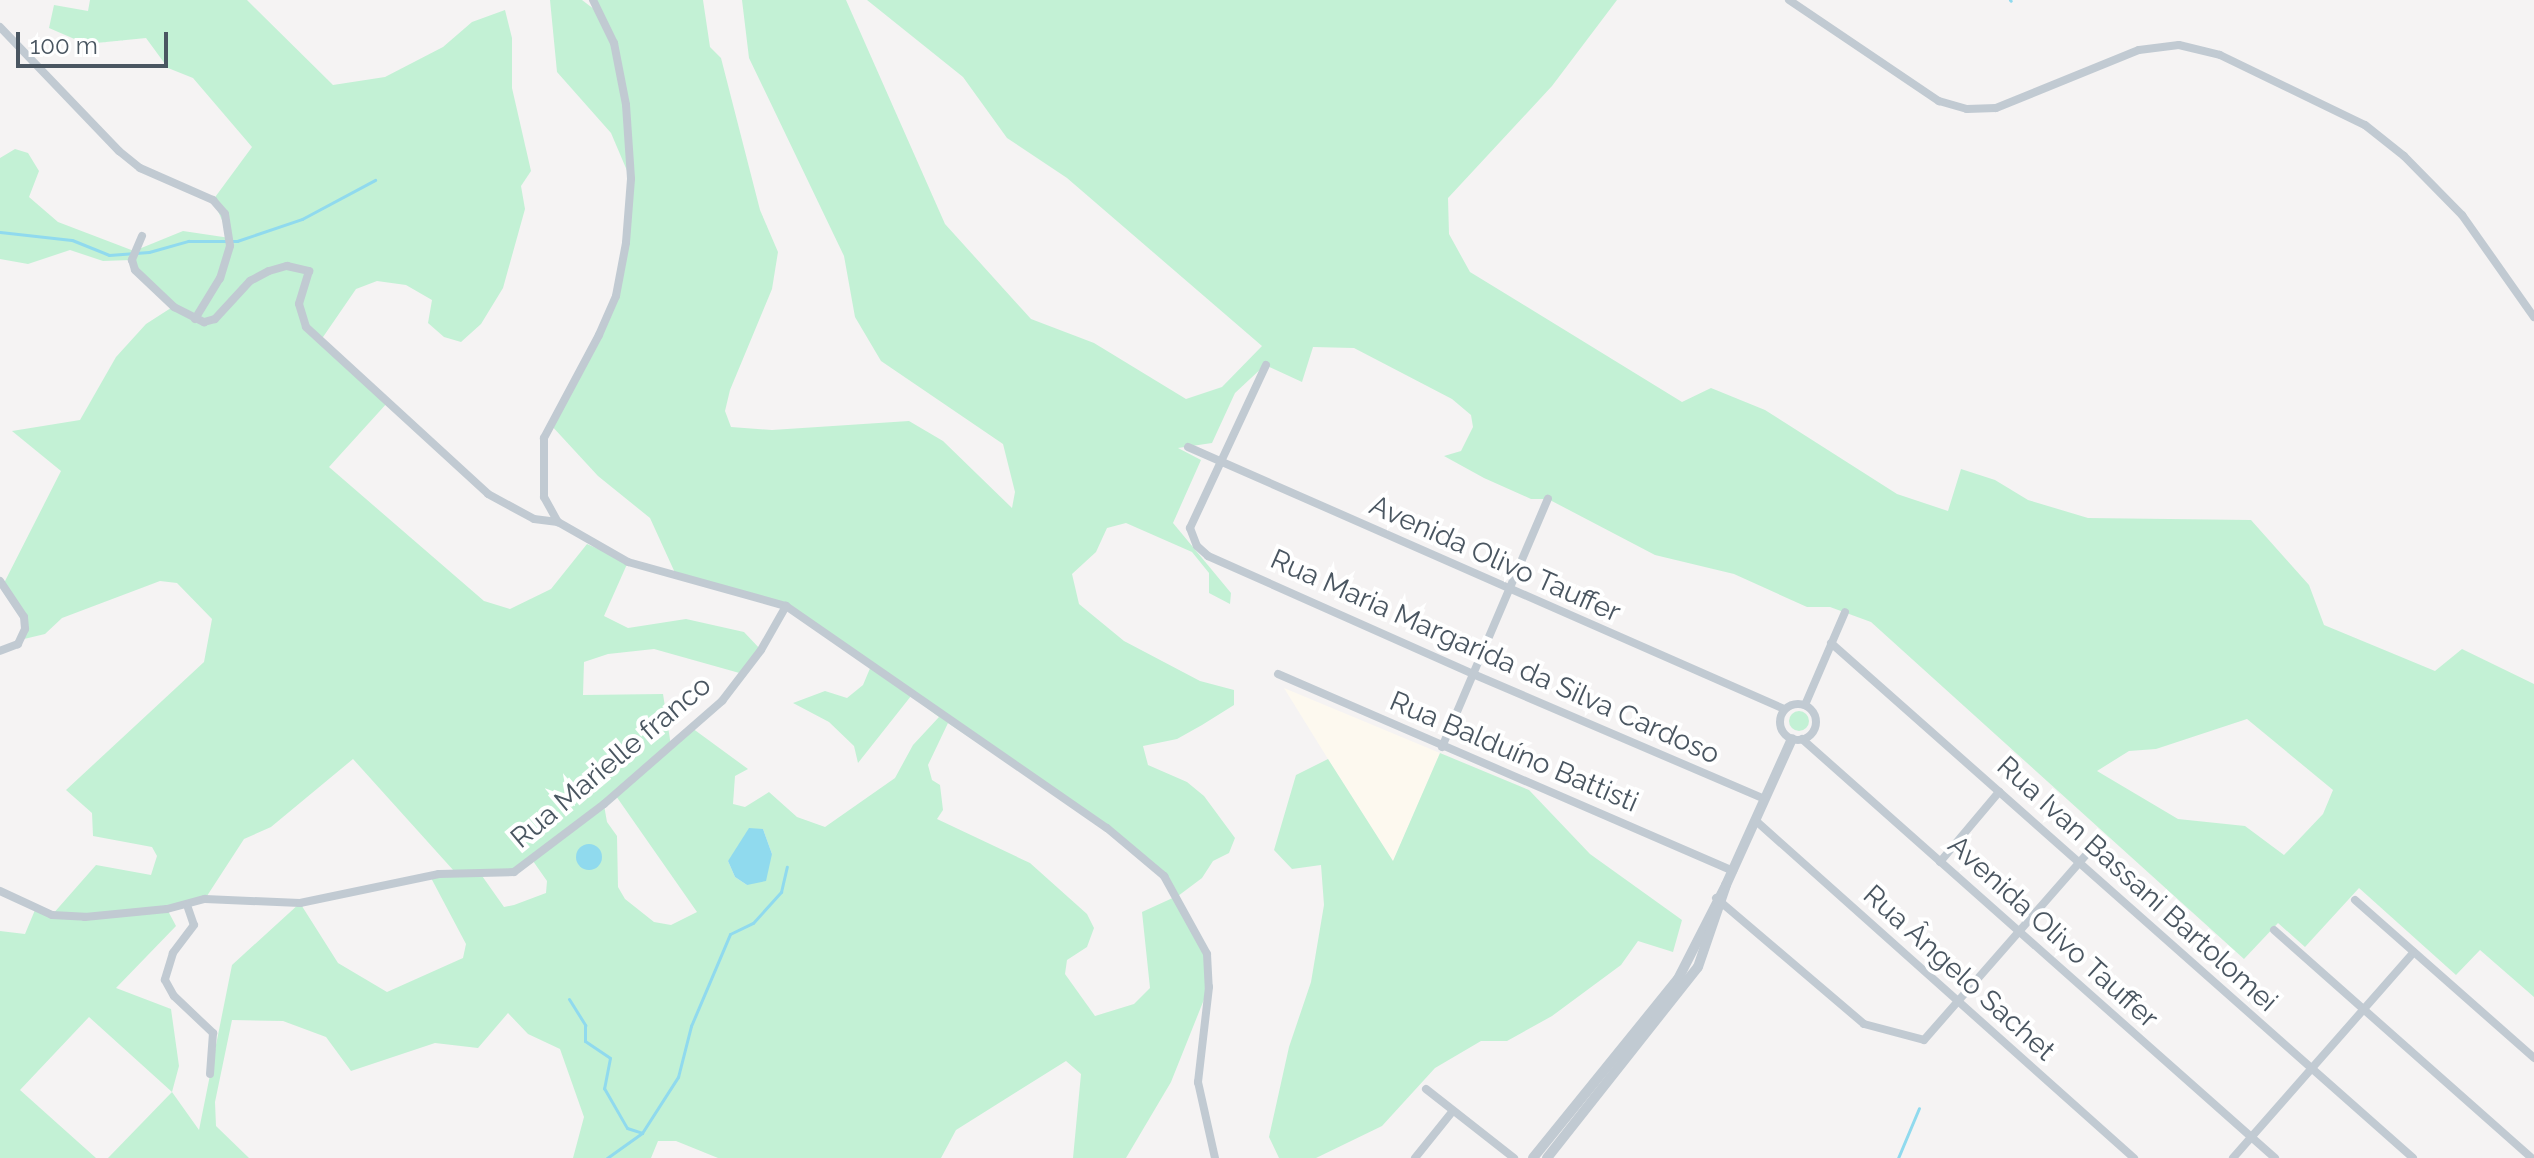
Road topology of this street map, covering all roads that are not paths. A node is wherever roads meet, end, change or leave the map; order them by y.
1 (593, 0) edge
2 (1789, 0) edge
3 (0, 27) edge
4 (142, 236) dead end
5 (2534, 317) edge
6 (195, 319) junction
7 (1266, 365) dead end
8 (1188, 447) dead end
9 (1218, 461) junction
10 (1548, 499) dead end
11 (558, 522) junction
12 (0, 581) edge
13 (1510, 590) junction
14 (786, 606) junction
15 (1845, 612) dead end
16 (1831, 643) junction
17 (0, 651) edge
18 (1278, 674) dead end
19 (1473, 674) junction
20 (1805, 705) junction
21 (1784, 709) junction
22 (1797, 739) junction
23 (1442, 747) junction
24 (1999, 792) junction
25 (1764, 799) junction
26 (1755, 820) junction
27 (2101, 838) dead end
28 (1940, 862) junction
29 (2079, 863) junction
30 (1733, 871) junction
31 (0, 891) edge
32 (1719, 900) junction
33 (2355, 900) dead end
34 (187, 905) junction
35 (2274, 930) dead end
36 (2019, 931) junction
37 (2414, 952) junction
38 (1958, 1001) junction
39 (2363, 1009) junction
40 (2534, 1058) edge
41 (2312, 1069) junction
42 (210, 1074) dead end
43 (1426, 1089) dead end
44 (1452, 1112) junction
45 (1566, 1125) junction
46 (2251, 1137) junction
47 (1215, 1158) edge
48 (1415, 1158) edge
49 (1514, 1158) edge
50 (1533, 1158) edge
51 (1547, 1158) edge
52 (2134, 1158) edge
53 (2233, 1158) edge
54 (2275, 1158) edge
55 (2413, 1158) edge
56 (2532, 1158) edge

1 - 11 street
2 - 5 street
3 - 6 street
4 - 6 street
6 - 11 street
7 - 9 street
8 - 9 street, Avenida Olivo Tauffer
9 - 13 street, Avenida Olivo Tauffer
9 - 19 street, Rua Maria Margarida da Silva Cardoso
10 - 13 street
11 - 14 street
12 - 17 street
13 - 19 street
13 - 21 street, Avenida Olivo Tauffer
14 - 34 street, Rua Marielle franco
14 - 47 street
15 - 16 street
16 - 20 street
16 - 24 street, Rua Ivan Bassani Bartolomei
18 - 23 street, Rua Balduíno Battisti
19 - 23 street
19 - 25 street, Rua Maria Margarida da Silva Cardoso
20 - 21 street
20 - 22 street
21 - 22 street
22 - 25 street
22 - 28 street, Avenida Olivo Tauffer
23 - 30 street, Rua Balduíno Battisti
24 - 28 street
24 - 29 street, Rua Ivan Bassani Bartolomei
25 - 26 street
26 - 30 street
26 - 38 street, Rua Ângelo Sachet
27 - 29 street
28 - 36 street, Avenida Olivo Tauffer
29 - 36 street
29 - 41 street, Rua Ivan Bassani Bartolomei
30 - 32 street
31 - 34 street, Rua Marielle franco
32 - 38 street
32 - 45 street
33 - 37 street
34 - 42 street
35 - 39 street
36 - 38 street
36 - 46 street, Avenida Olivo Tauffer
37 - 39 street
37 - 40 street
38 - 52 street, Rua Ângelo Sachet
39 - 41 street
39 - 56 street
41 - 46 street
41 - 55 street, Rua Ivan Bassani Bartolomei
43 - 44 street
44 - 48 street
44 - 49 street
45 - 50 street
45 - 51 street
46 - 53 street
46 - 54 street, Avenida Olivo Tauffer

